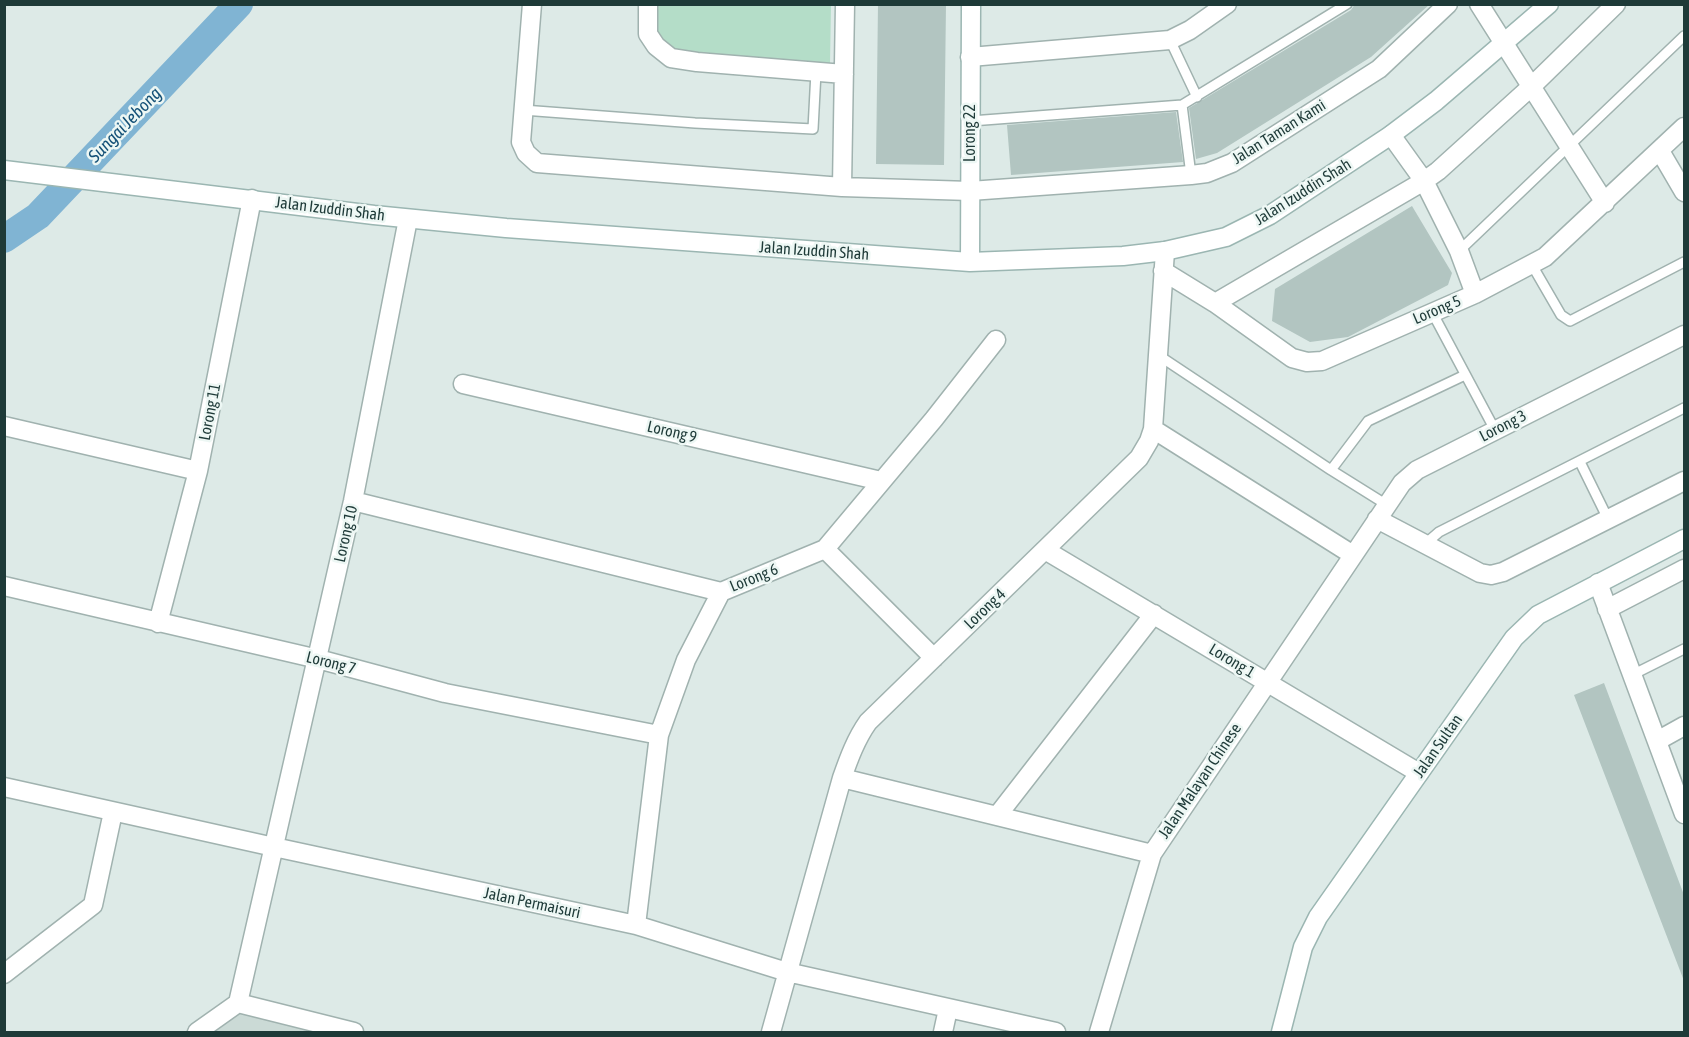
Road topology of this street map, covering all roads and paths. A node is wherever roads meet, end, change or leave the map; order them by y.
1 (532, 4) edge
2 (648, 4) edge
3 (845, 4) edge
4 (971, 4) edge
5 (1227, 4) edge
6 (1347, 4) edge
7 (1448, 4) edge
8 (1479, 4) edge
9 (1549, 4) edge
10 (1616, 4) edge
11 (1684, 36) edge
12 (1170, 40) junction
13 (1503, 45) junction
14 (970, 57) junction
15 (816, 72) junction
16 (844, 74) junction
17 (1532, 86) junction
18 (1197, 97) junction
19 (1182, 105) junction
20 (523, 110) junction
21 (970, 121) junction
22 (1684, 128) edge
23 (1391, 135) junction
24 (1568, 146) junction
25 (1660, 151) junction
26 (4, 170) edge
27 (1191, 175) junction
28 (1424, 182) junction
29 (842, 187) junction
30 (970, 191) junction
31 (1684, 192) edge
32 (252, 199) junction
33 (1605, 203) junction
34 (408, 219) junction
35 (1165, 251) junction
36 (1459, 251) junction
37 (970, 262) junction
38 (1684, 262) edge
39 (1532, 265) junction
40 (1163, 271) junction
41 (1475, 294) junction
42 (1215, 303) junction
43 (1432, 312) junction
44 (1684, 335) edge
45 (996, 340) dead end
46 (1158, 355) junction
47 (1465, 375) junction
48 (463, 384) dead end
49 (1684, 408) edge
50 (4, 426) edge
51 (1153, 429) junction
52 (1495, 430) junction
53 (1580, 462) junction
54 (1331, 470) junction
55 (198, 471) junction
56 (881, 481) junction
57 (1684, 481) edge
58 (353, 501) junction
59 (1382, 512) junction
60 (1608, 519) junction
61 (1684, 538) edge
62 (1424, 545) junction
63 (825, 549) junction
64 (1045, 550) junction
65 (1353, 555) junction
66 (1684, 569) edge
67 (1598, 583) junction
68 (4, 586) edge
69 (721, 592) junction
70 (1607, 609) junction
71 (1154, 614) junction
72 (158, 623) junction
73 (1684, 649) edge
74 (933, 658) junction
75 (318, 659) junction
76 (1632, 675) junction
77 (1267, 682) junction
78 (1684, 726) edge
79 (659, 735) junction
80 (1657, 741) junction
81 (1419, 773) junction
82 (842, 778) junction
83 (4, 787) edge
84 (1681, 794) edge
85 (113, 812) junction
86 (1684, 814) edge
87 (997, 816) junction
88 (274, 847) junction
89 (1152, 854) junction
90 (636, 925) junction
91 (787, 972) junction
92 (4, 974) edge
93 (238, 1003) junction
94 (948, 1009) junction
95 (198, 1032) edge
96 (354, 1032) edge
97 (771, 1032) edge
98 (942, 1032) edge
99 (1056, 1032) edge
100 (1099, 1032) edge
101 (1281, 1032) edge

1 - 20 street
2 - 15 street
3 - 16 street
4 - 14 street, Lorong 22
5 - 12 street
6 - 18 lane
7 - 27 street, Jalan Taman Kami
8 - 13 street
9 - 13 street, Jalan Izuddin Shah
10 - 17 street
11 - 24 lane
12 - 14 street
12 - 18 lane
13 - 17 street
13 - 23 street, Jalan Izuddin Shah
14 - 21 street, Lorong 22
15 - 16 street
15 - 20 lane
16 - 29 street
17 - 24 street
17 - 28 street
18 - 19 lane
19 - 21 lane
19 - 27 lane
20 - 29 street
21 - 30 street, Lorong 22
22 - 25 street, Lorong 5
23 - 28 street
23 - 35 street, Jalan Izuddin Shah
24 - 33 street
24 - 36 lane
25 - 31 street
25 - 33 street, Lorong 5
26 - 32 street, Jalan Izuddin Shah
27 - 30 street, Jalan Taman Kami
28 - 36 street
28 - 42 street
29 - 30 street, Jalan Taman Kami
30 - 37 street, Lorong 22
32 - 34 street, Jalan Izuddin Shah
32 - 55 street, Lorong 11
33 - 39 street, Lorong 5
34 - 37 street, Jalan Izuddin Shah
34 - 58 street, Lorong 10
35 - 37 street, Jalan Izuddin Shah
35 - 40 street, Lorong 4
36 - 41 street
38 - 39 lane
39 - 41 street, Lorong 5
40 - 42 street, Lorong 5
40 - 46 street, Lorong 4
41 - 43 street, Lorong 5
42 - 43 street, Lorong 5
43 - 47 lane
44 - 52 street, Lorong 3
45 - 56 street, Lorong 6
46 - 51 street, Lorong 4
46 - 54 lane
47 - 52 lane
47 - 54 lane
48 - 56 street, Lorong 9
49 - 53 lane
50 - 55 street
51 - 64 street, Lorong 4
51 - 65 street
52 - 59 street, Lorong 3
53 - 60 lane
53 - 62 lane
54 - 59 lane
55 - 72 street, Lorong 11
56 - 63 street, Lorong 6
57 - 60 street
58 - 69 street
58 - 75 street, Lorong 10
59 - 62 street
59 - 65 street, Lorong 3
60 - 62 street
61 - 67 street, Jalan Sultan
63 - 69 street, Lorong 6
63 - 74 street
64 - 71 street, Lorong 1
64 - 74 street, Lorong 4
65 - 77 street, Jalan Malayan Chinese
66 - 70 street
67 - 70 street
67 - 81 street, Jalan Sultan
68 - 72 street, Lorong 7
69 - 79 street, Lorong 6
70 - 76 street
71 - 77 street, Lorong 1
71 - 87 street
72 - 75 street, Lorong 7
73 - 76 lane
74 - 82 street, Lorong 4
75 - 79 street, Lorong 7
75 - 88 street, Lorong 10
76 - 80 street
77 - 81 street, Lorong 1
77 - 89 street, Jalan Malayan Chinese
78 - 80 street
79 - 90 street, Lorong 6
80 - 84 street
81 - 101 street, Jalan Sultan
82 - 87 street
82 - 91 street, Lorong 4
83 - 85 street, Jalan Permaisuri
84 - 86 street
85 - 88 street, Jalan Permaisuri
85 - 92 street
87 - 89 street
88 - 90 street, Jalan Permaisuri
88 - 93 street, Lorong 10
89 - 100 street, Jalan Malayan Chinese
90 - 91 street, Jalan Permaisuri
91 - 94 street, Jalan Permaisuri
91 - 97 street, Lorong 4
93 - 95 street
93 - 96 street
94 - 98 street
94 - 99 street, Jalan Permaisuri

